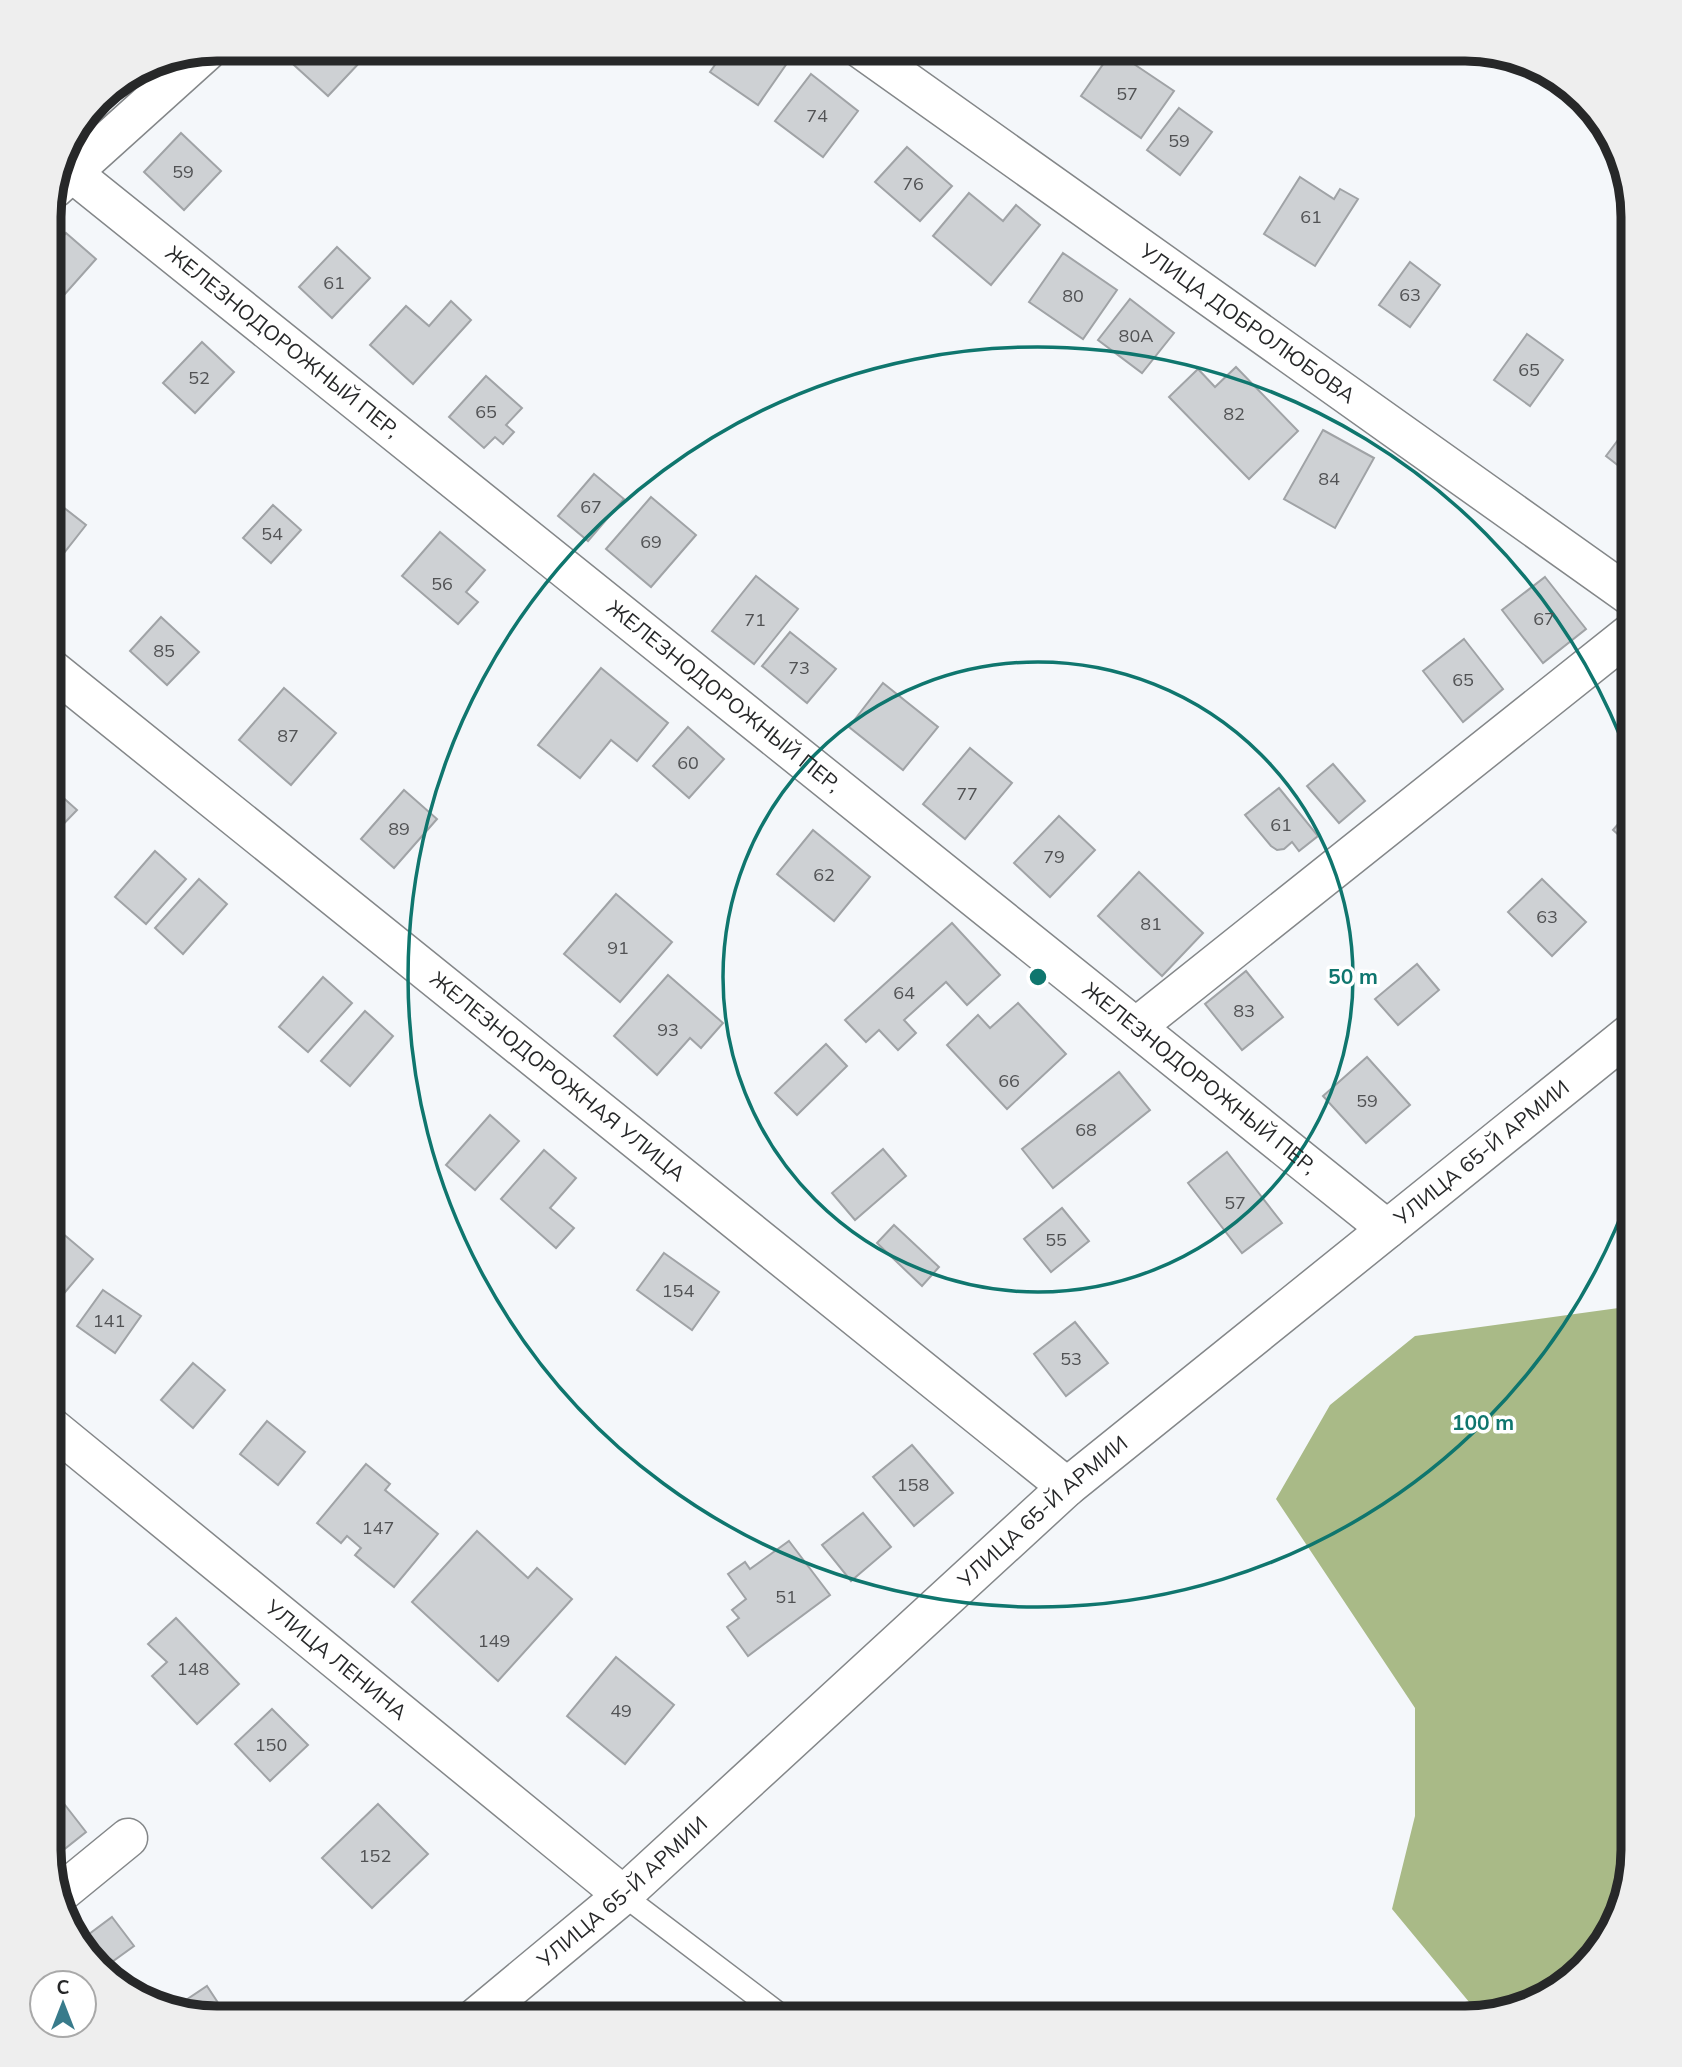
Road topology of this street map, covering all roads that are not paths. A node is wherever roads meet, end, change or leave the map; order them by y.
1 (879, 62) edge
2 (193, 63) edge
3 (69, 170) edge
4 (67, 178) edge
5 (1621, 589) edge
6 (1621, 641) edge
7 (62, 677) edge
8 (1136, 1027) junction
9 (1621, 1041) edge
10 (1387, 1229) junction
11 (61, 1435) edge
12 (1067, 1487) junction
13 (128, 1838) dead end
14 (67, 1888) edge
15 (623, 1895) junction
16 (489, 2006) edge
17 (769, 2006) edge

1 - 5 street, УЛИЦА ДОБРОЛЮБОВА
2 - 3 street
4 - 8 street, ЖЕЛЕЗНОДОРОЖНЫЙ ПЕР,
6 - 8 street
7 - 12 street, ЖЕЛЕЗНОДОРОЖНАЯ УЛИЦА
8 - 10 street, ЖЕЛЕЗНОДОРОЖНЫЙ ПЕР,
9 - 10 street, УЛИЦА 65-Й АРМИИ
10 - 12 street, УЛИЦА 65-Й АРМИИ
11 - 15 street, УЛИЦА ЛЕНИНА
12 - 15 street, УЛИЦА 65-Й АРМИИ
13 - 14 street
15 - 16 street, УЛИЦА 65-Й АРМИИ
15 - 17 lane

